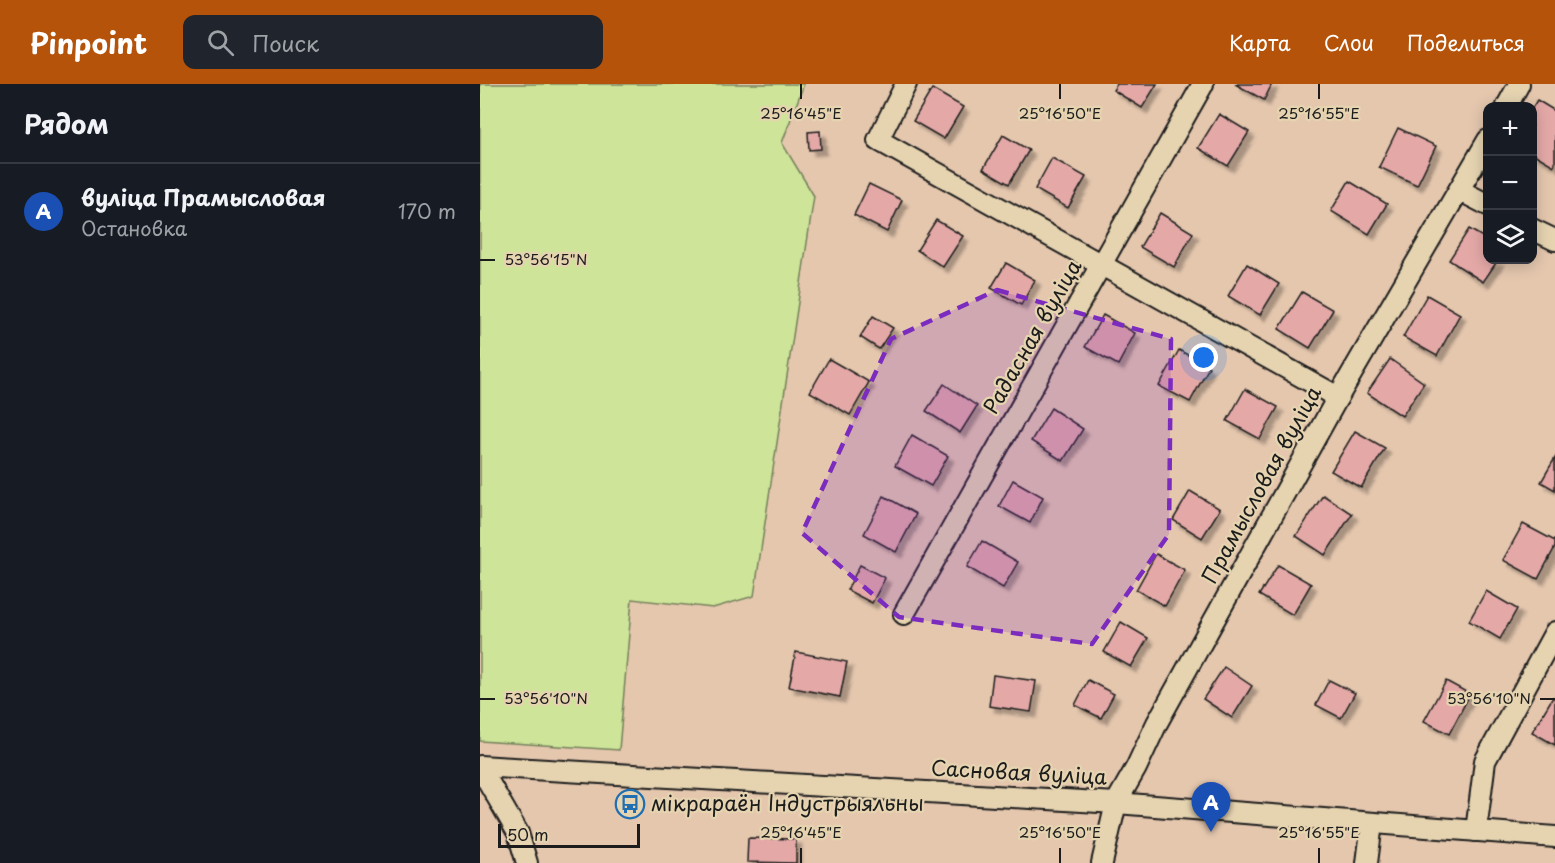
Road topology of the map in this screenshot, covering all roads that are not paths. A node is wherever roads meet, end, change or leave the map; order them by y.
1 (906, 84) edge
2 (1203, 84) edge
3 (1519, 84) edge
4 (1509, 102) edge
5 (1483, 149) edge
6 (1459, 190) junction
7 (1483, 202) edge
8 (1537, 230) edge
9 (1555, 240) edge
10 (1102, 264) junction
11 (1338, 397) junction
12 (904, 614) dead end
13 (1555, 632) edge
14 (480, 767) edge
15 (1116, 803) junction
16 (1372, 823) junction
17 (1476, 831) junction
18 (1555, 837) edge
19 (527, 863) edge
20 (1102, 863) edge
21 (1367, 863) edge

1 - 10 street
2 - 10 street, Радасная вуліца
3 - 4 street
5 - 6 street, Прамысловая вуліца
6 - 7 street
6 - 11 street, Прамысловая вуліца
8 - 9 street
10 - 11 street
10 - 12 street, Радасная вуліца
11 - 15 street, Прамысловая вуліца
13 - 17 street
14 - 15 street, Сасновая вуліца
14 - 19 street
15 - 16 street, Сасновая вуліца
15 - 20 street, Прамысловая вуліца
16 - 17 street, Сасновая вуліца
16 - 21 street
17 - 18 street, Сасновая вуліца

